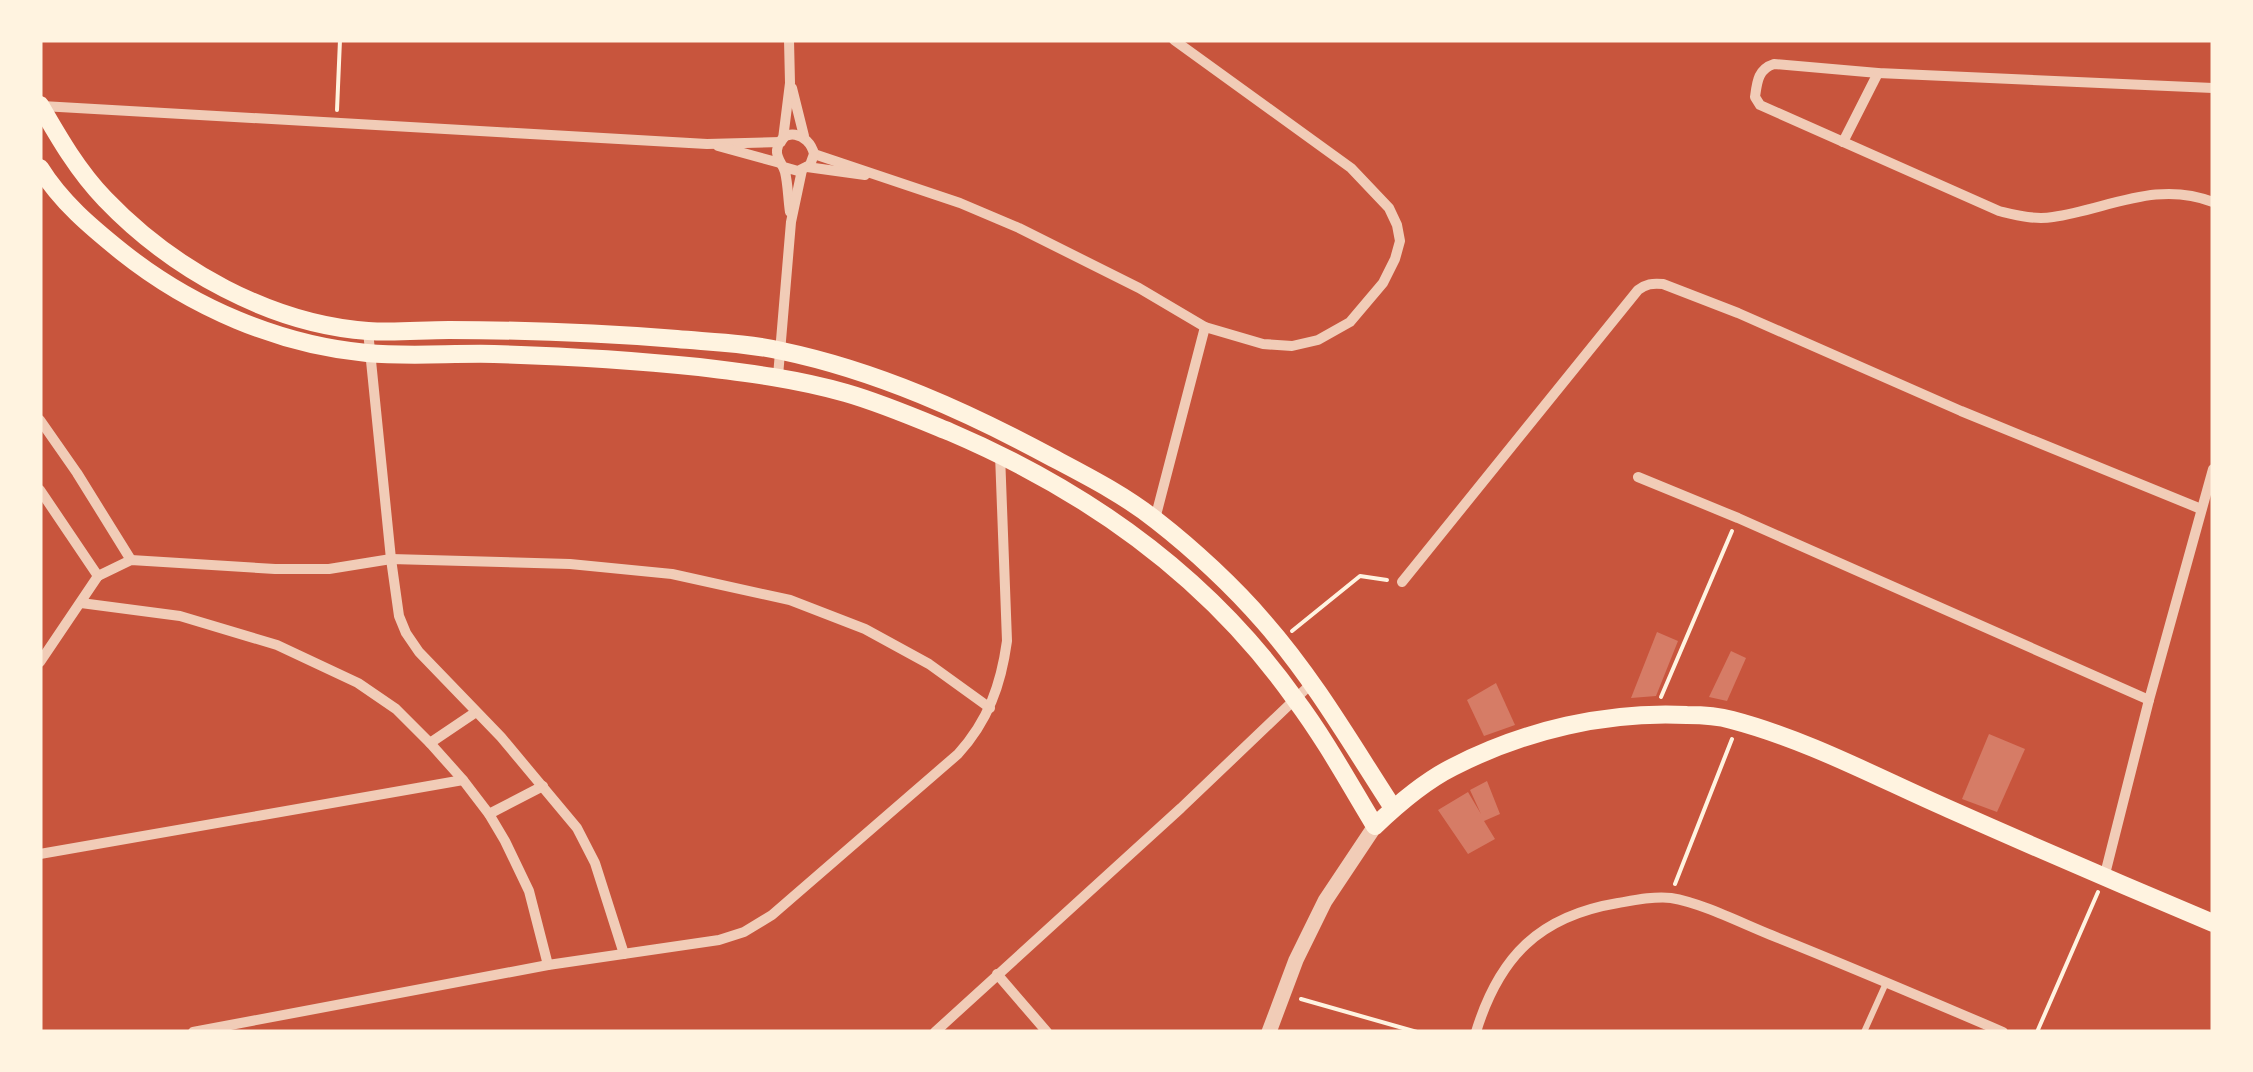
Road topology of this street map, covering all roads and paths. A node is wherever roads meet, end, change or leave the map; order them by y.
1 (340, 40) edge
2 (789, 40) edge
3 (1174, 40) edge
4 (1878, 72) junction
5 (790, 82) junction
6 (2213, 88) edge
7 (40, 106) edge
8 (336, 124) junction
9 (804, 136) junction
10 (782, 141) junction
11 (1843, 142) junction
12 (707, 144) junction
13 (814, 154) junction
14 (782, 165) junction
15 (40, 168) edge
16 (805, 169) junction
17 (891, 179) junction
18 (2213, 202) edge
19 (791, 222) junction
20 (1205, 327) junction
21 (368, 331) junction
22 (780, 350) junction
23 (372, 353) junction
24 (778, 376) junction
25 (40, 420) edge
26 (1000, 454) junction
27 (2213, 470) edge
28 (1638, 478) dead end
29 (40, 490) edge
30 (2201, 508) junction
31 (1738, 518) junction
32 (1155, 519) junction
33 (391, 559) junction
34 (131, 560) junction
35 (98, 576) junction
36 (1402, 582) joint
37 (81, 603) junction
38 (1279, 641) junction
39 (40, 662) edge
40 (1312, 682) junction
41 (1295, 698) junction
42 (2149, 700) junction
43 (990, 708) junction
44 (476, 712) junction
45 (1654, 714) junction
46 (430, 743) junction
47 (1726, 756) dead end
48 (462, 780) junction
49 (543, 786) junction
50 (1393, 808) junction
51 (489, 814) junction
52 (1375, 826) junction
53 (40, 854) edge
54 (2104, 879) junction
55 (1670, 898) junction
56 (2213, 923) edge
57 (624, 954) junction
58 (548, 966) junction
59 (997, 974) junction
60 (1886, 982) junction
61 (1282, 993) junction
62 (1477, 1029) edge
63 (193, 1032) edge
64 (935, 1032) edge
65 (1047, 1032) edge
66 (1269, 1032) edge
67 (1417, 1032) edge
68 (1491, 1032) edge
69 (1864, 1032) edge
70 (2002, 1032) edge
71 (2037, 1032) edge

1 - 8 path
2 - 5 street
3 - 20 street
4 - 6 street
4 - 11 street
4 - 11 street
5 - 9 street
5 - 10 street
7 - 8 street
7 - 21 main road
8 - 12 street
9 - 10 street
9 - 13 street
10 - 12 street
10 - 14 street
11 - 18 street
12 - 14 street
13 - 16 street
13 - 17 street
14 - 16 street
14 - 19 street
15 - 23 main road
16 - 17 street
16 - 19 street
17 - 20 street
19 - 22 street
20 - 32 street
21 - 22 main road
21 - 23 street
22 - 24 street
22 - 32 main road
23 - 24 main road
23 - 33 street
24 - 26 main road
25 - 34 street
26 - 41 main road
26 - 43 street
27 - 30 street
28 - 31 street
29 - 35 street
30 - 36 street
30 - 42 street
31 - 42 street
31 - 45 path
32 - 38 main road
33 - 34 street
33 - 43 street
33 - 44 street
34 - 35 street
35 - 37 street
36 - 38 path
37 - 39 street
37 - 46 street
38 - 40 main road
40 - 41 street
40 - 50 main road
41 - 52 main road
41 - 59 street
42 - 54 street
43 - 57 street
44 - 46 street
44 - 49 street
45 - 50 main road
45 - 54 main road
46 - 48 street
47 - 55 path
48 - 51 street
48 - 53 street
49 - 51 street
49 - 57 street
50 - 52 main road
51 - 58 street
52 - 61 street
54 - 56 main road
54 - 71 path
55 - 60 street
55 - 62 street
57 - 58 street
58 - 63 street
59 - 64 street
59 - 65 street
60 - 69 lane
60 - 70 street
61 - 66 street
61 - 67 path
62 - 68 street

